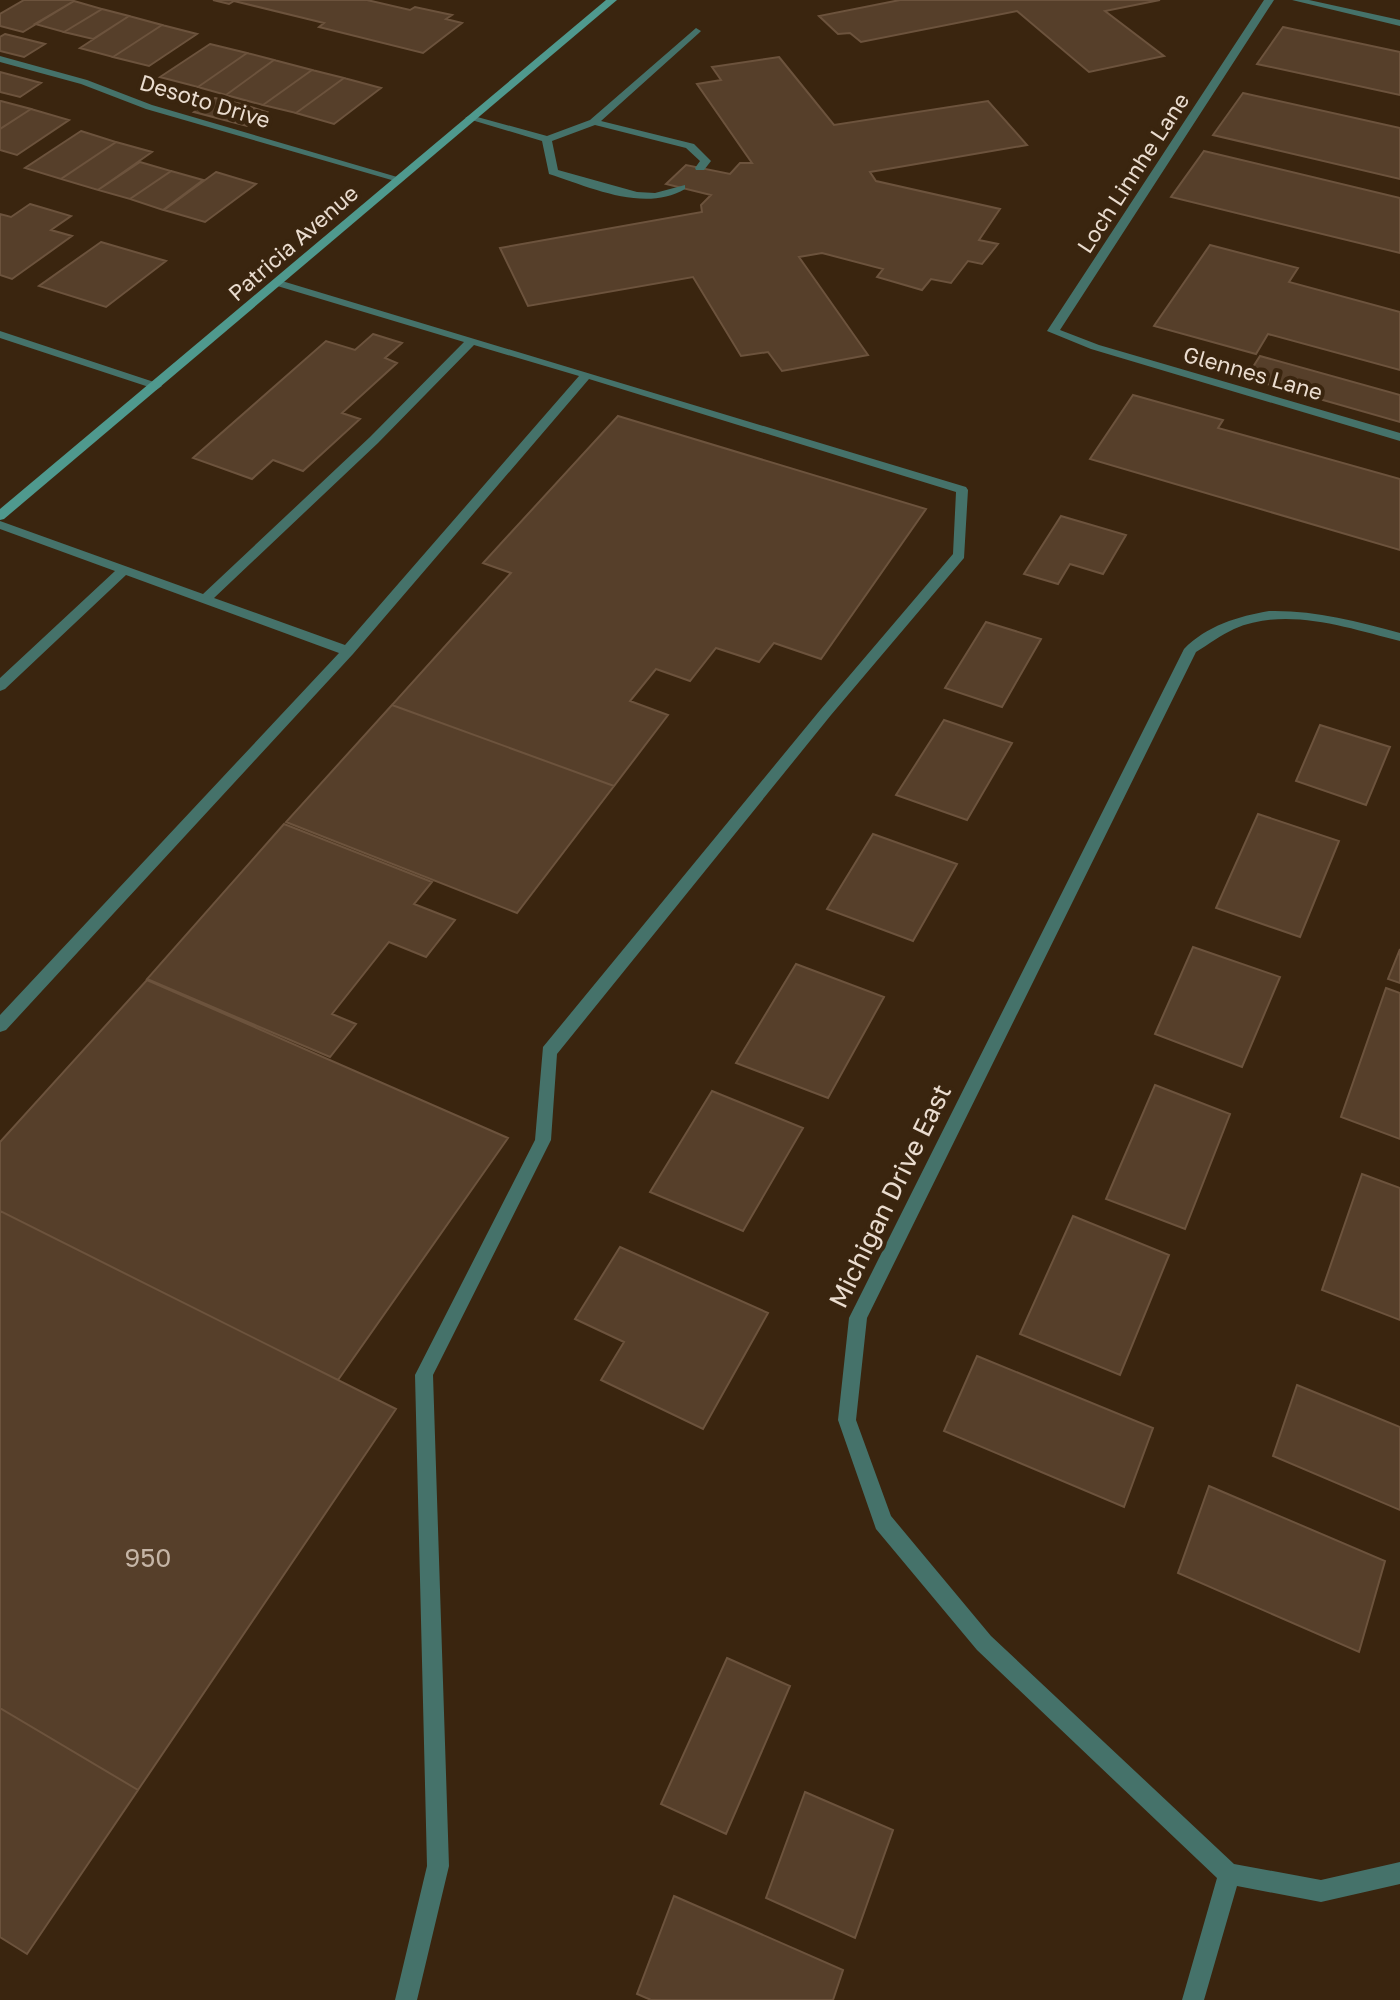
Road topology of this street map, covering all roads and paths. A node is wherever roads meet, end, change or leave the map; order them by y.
1 (612, 0) edge
2 (1269, 0) edge
3 (1297, 0) edge
4 (1400, 23) edge
5 (696, 31) dead end
6 (0, 59) edge
7 (470, 118) junction
8 (594, 122) junction
9 (547, 139) junction
10 (700, 168) dead end
11 (399, 179) junction
12 (681, 187) dead end
13 (278, 283) junction
14 (0, 334) edge
15 (471, 341) junction
16 (1095, 347) joint
17 (587, 375) junction
18 (156, 386) junction
19 (1400, 437) edge
20 (0, 516) edge
21 (0, 525) edge
22 (124, 570) junction
23 (205, 599) junction
24 (1400, 637) edge
25 (348, 651) junction
26 (0, 686) edge
27 (0, 1026) edge
28 (1400, 1873) edge
29 (1229, 1874) junction
30 (406, 2000) edge
31 (1193, 2000) edge

1 - 7 street, Patricia Avenue
2 - 16 street, Loch Linnhe Lane
3 - 4 street
5 - 8 street
6 - 11 street, Desoto Drive
7 - 9 street
7 - 11 street, Patricia Avenue
8 - 9 street
8 - 10 street
9 - 12 street
11 - 13 street, Patricia Avenue
13 - 15 street
13 - 18 street, Patricia Avenue
14 - 18 street
15 - 17 street
15 - 23 street
16 - 19 street, Glennes Lane
17 - 25 street
17 - 30 street
18 - 20 street, Patricia Avenue
21 - 22 street
22 - 23 street
22 - 26 street
23 - 25 street
24 - 29 street, Michigan Drive East
25 - 27 street
28 - 29 street
29 - 31 street

